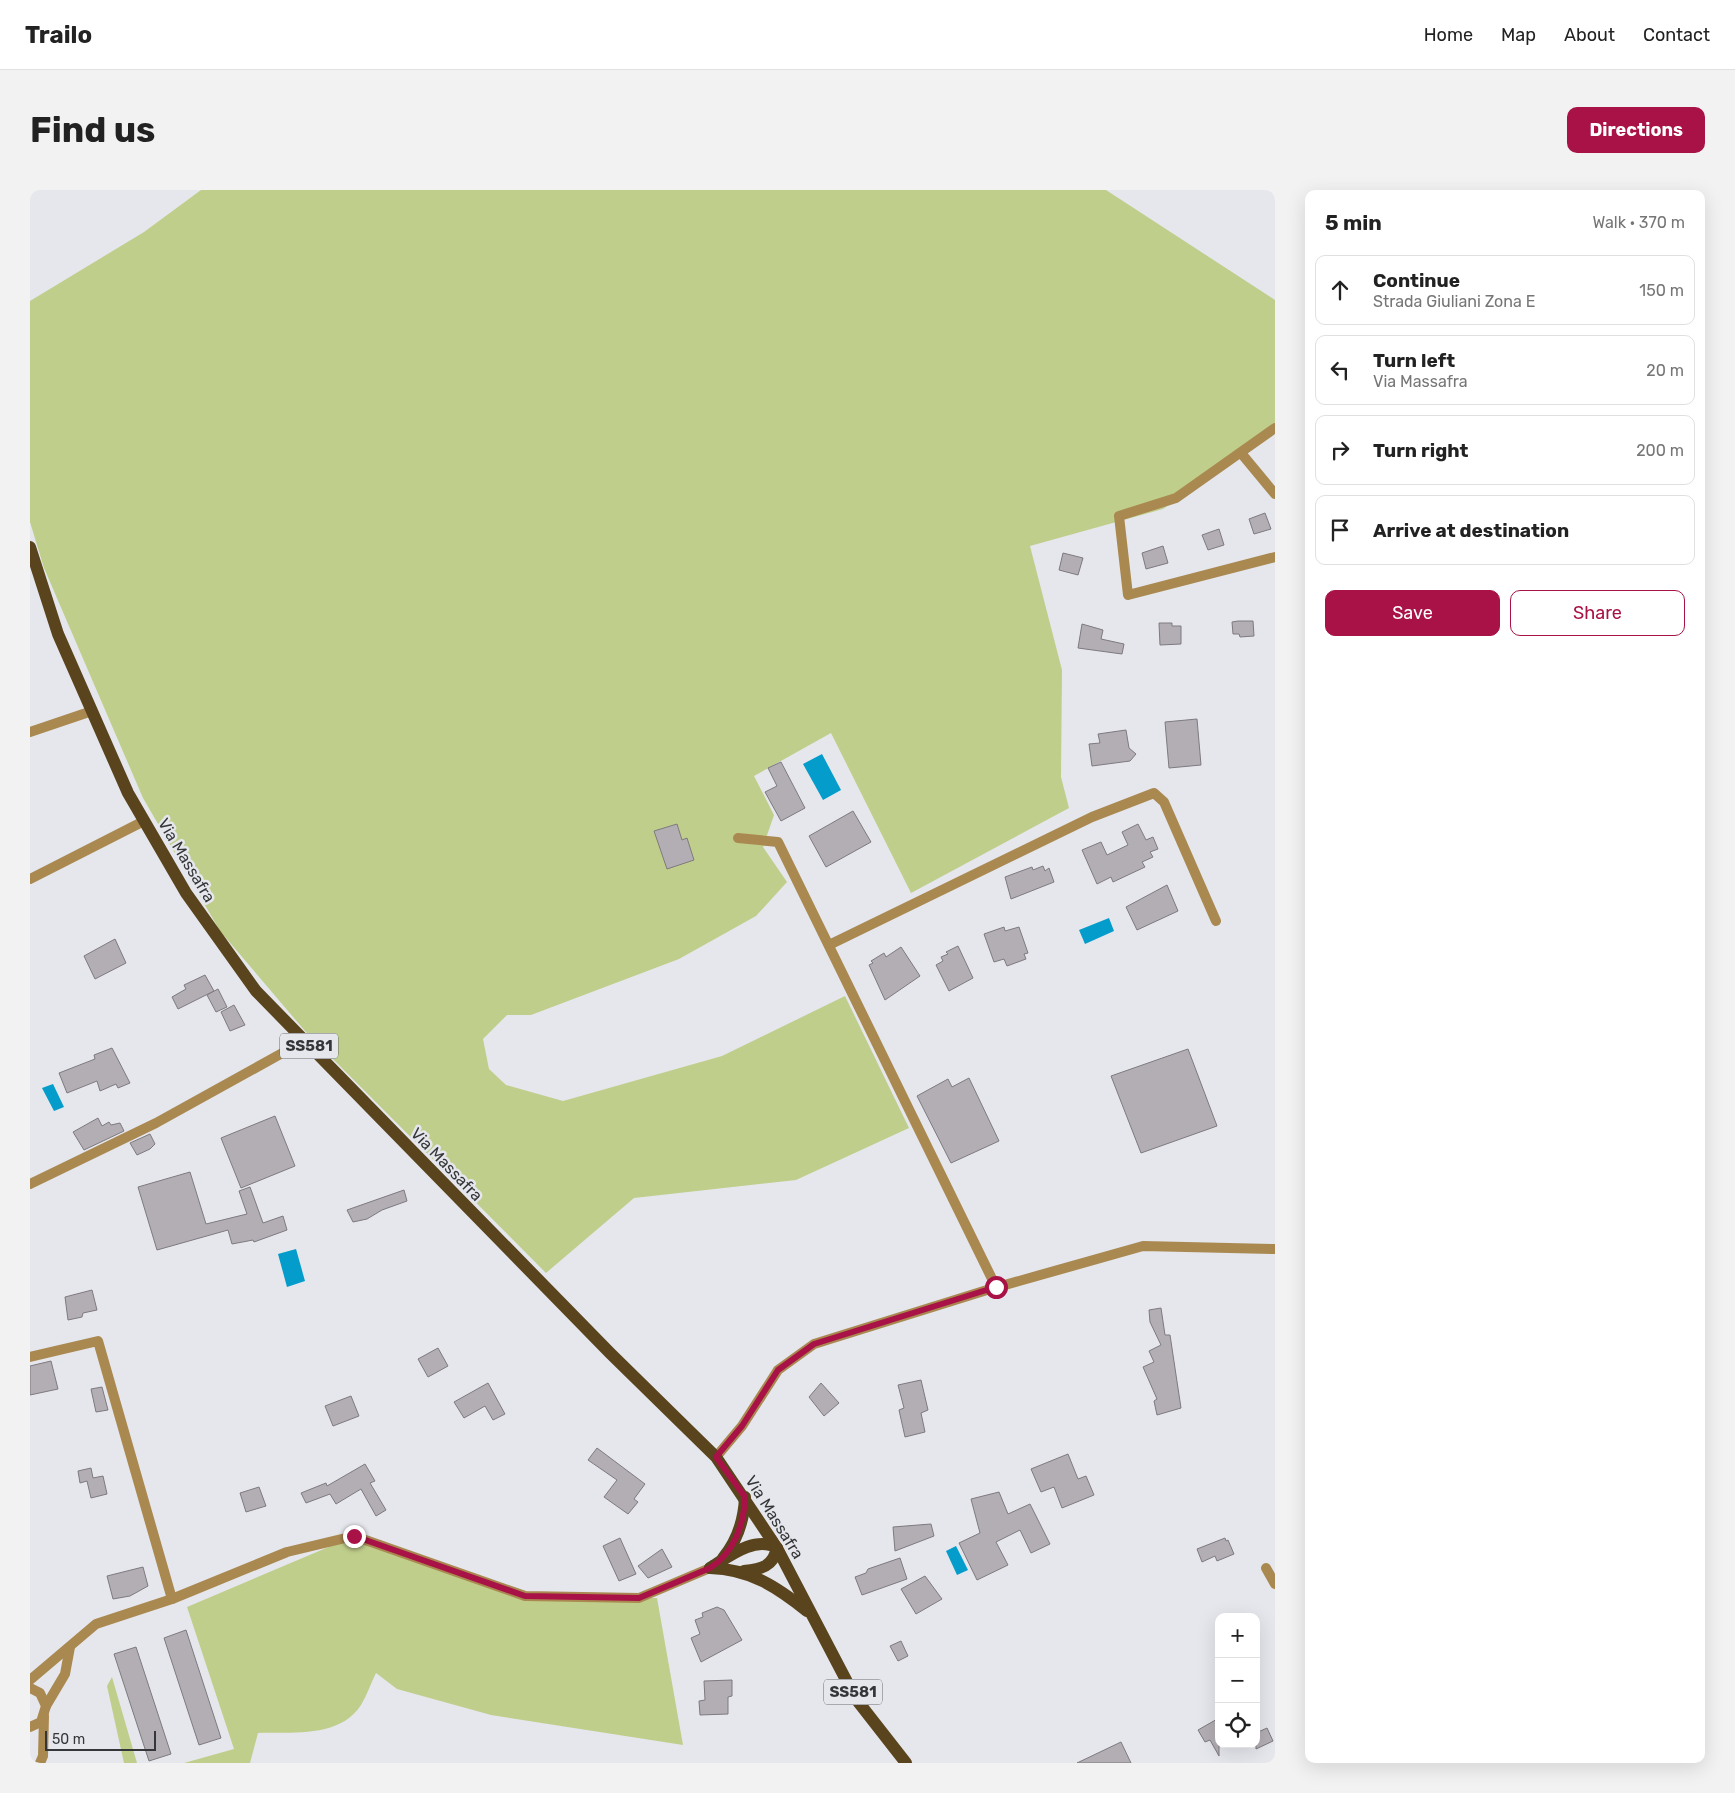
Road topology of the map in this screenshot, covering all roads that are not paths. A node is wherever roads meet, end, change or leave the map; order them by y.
1 (1275, 428) edge
2 (1241, 453) junction
3 (1275, 494) edge
4 (30, 547) edge
5 (1275, 557) edge
6 (92, 711) junction
7 (30, 732) edge
8 (144, 821) junction
9 (738, 838) dead end
10 (30, 879) edge
11 (1216, 921) dead end
12 (828, 944) junction
13 (304, 1041) junction
14 (30, 1184) edge
15 (1275, 1249) edge
16 (996, 1287) junction
17 (30, 1357) edge
18 (716, 1457) junction
19 (745, 1497) junction
20 (777, 1548) junction
21 (715, 1565) junction
22 (1266, 1568) dead end
23 (741, 1572) junction
24 (1275, 1584) edge
25 (172, 1599) junction
26 (811, 1614) junction
27 (70, 1647) junction
28 (30, 1680) edge
29 (30, 1688) edge
30 (45, 1711) junction
31 (30, 1727) edge
32 (40, 1763) edge
33 (906, 1763) edge

1 - 2 street
2 - 3 street
2 - 5 street
4 - 6 main road, Via Massafra / SS581
6 - 7 street
6 - 8 main road, Via Massafra / SS581
8 - 10 street
8 - 13 main road, Via Massafra / SS581
9 - 12 street
11 - 12 street
12 - 16 street
13 - 14 street
13 - 18 main road, Via Massafra / SS581
15 - 16 street
16 - 18 street
17 - 25 street
18 - 19 main road, Via Massafra / SS581
19 - 20 main road, Via Massafra / SS581
19 - 21 main road
20 - 21 main road
20 - 23 main road
20 - 26 main road, Via Massafra / SS581
21 - 23 main road
21 - 25 street
22 - 24 street
23 - 26 main road
25 - 27 street
26 - 33 main road, Via Massafra / SS581
27 - 28 street
27 - 30 street
29 - 30 street
30 - 31 street
30 - 32 street

